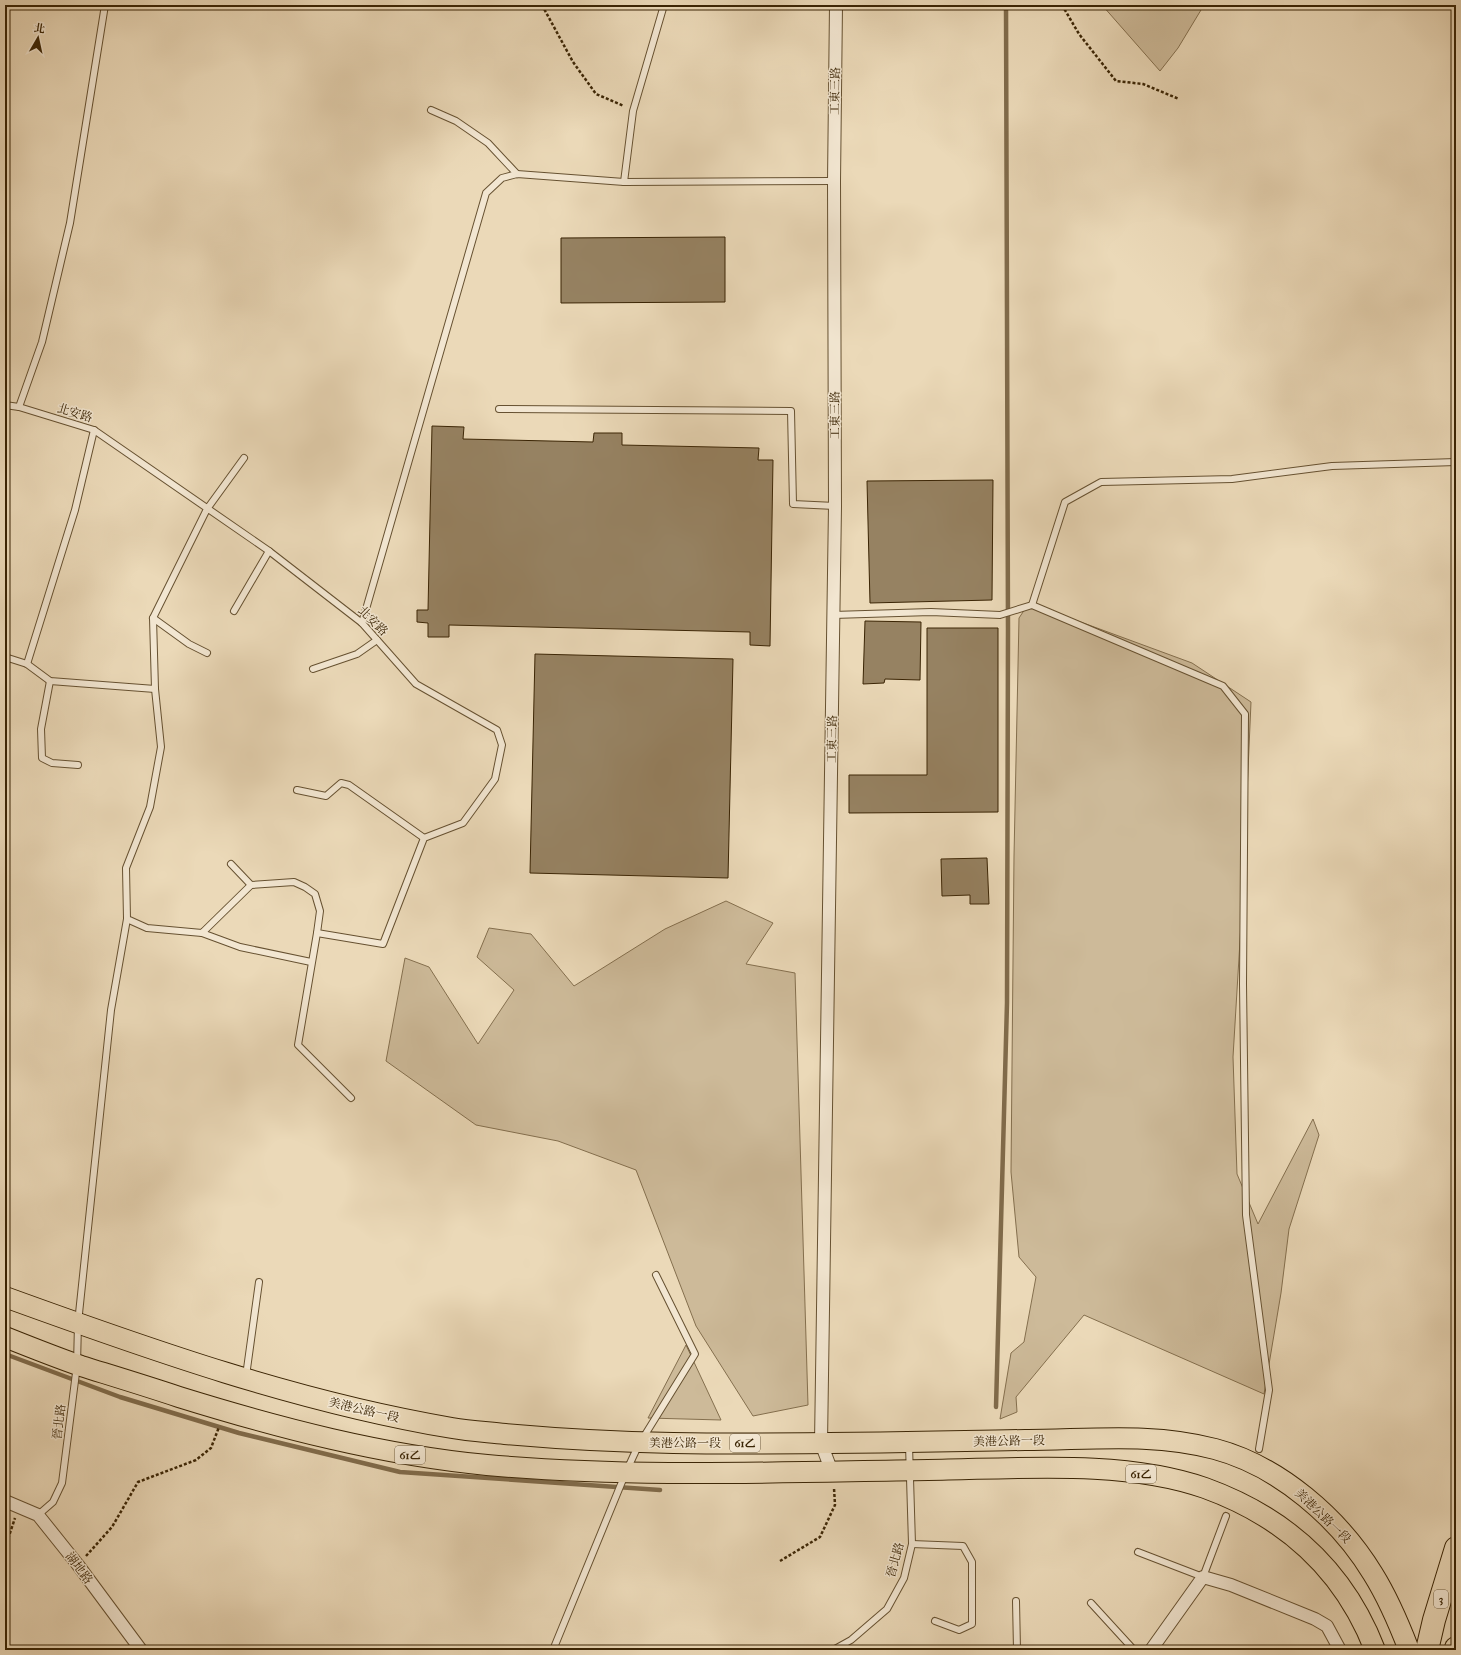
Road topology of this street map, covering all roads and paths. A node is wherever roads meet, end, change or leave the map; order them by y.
1 (104, 5) edge
2 (542, 5) edge
3 (664, 5) edge
4 (836, 5) edge
5 (1062, 5) edge
6 (1179, 99) dead end
7 (431, 110) dead end
8 (633, 111) junction
9 (517, 174) junction
10 (834, 181) junction
11 (624, 182) junction
12 (5, 404) edge
13 (20, 407) junction
14 (499, 409) dead end
15 (94, 430) junction
16 (244, 458) dead end
17 (1456, 462) edge
18 (835, 506) junction
19 (207, 509) junction
20 (269, 551) junction
21 (1032, 605) junction
22 (234, 611) dead end
23 (833, 615) junction
24 (153, 618) junction
25 (362, 622) junction
26 (377, 640) junction
27 (207, 653) dead end
28 (5, 657) edge
29 (28, 664) junction
30 (313, 669) dead end
31 (50, 681) junction
32 (155, 689) junction
33 (78, 765) dead end
34 (297, 790) dead end
35 (424, 838) junction
36 (231, 864) dead end
37 (251, 885) junction
38 (127, 918) junction
39 (202, 933) junction
40 (317, 933) junction
41 (311, 962) junction
42 (351, 1098) dead end
43 (656, 1275) dead end
44 (259, 1282) dead end
45 (5, 1297) edge
46 (78, 1323) junction
47 (5, 1337) edge
48 (77, 1365) junction
49 (246, 1379) junction
50 (224, 1411) junction
51 (640, 1442) junction
52 (821, 1442) junction
53 (909, 1442) junction
54 (1259, 1450) dead end
55 (910, 1470) junction
56 (626, 1472) junction
57 (832, 1472) junction
58 (5, 1501) edge
59 (19, 1507) junction
60 (38, 1514) junction
61 (1226, 1516) dead end
62 (912, 1544) junction
63 (5, 1548) edge
64 (1456, 1548) edge
65 (1138, 1552) dead end
66 (780, 1561) dead end
67 (78, 1565) junction
68 (1203, 1577) junction
69 (1016, 1601) dead end
70 (1091, 1602) dead end
71 (936, 1621) dead end
72 (141, 1650) edge
73 (553, 1650) edge
74 (833, 1650) edge
75 (1017, 1650) edge
76 (1134, 1650) edge
77 (1151, 1650) edge
78 (1340, 1650) edge
79 (1375, 1650) edge
80 (1409, 1650) edge
81 (1427, 1650) edge

1 - 13 lane
2 - 8 path
3 - 8 lane
4 - 10 street, 工東三路
5 - 6 path
7 - 9 lane
8 - 11 lane
9 - 11 lane
9 - 25 lane
10 - 11 lane
10 - 18 street, 工東三路
12 - 13 lane, 北安路
13 - 15 lane, 北安路
14 - 18 lane
15 - 19 lane, 北安路
15 - 29 lane
16 - 19 lane
17 - 21 lane
18 - 23 street, 工東三路
19 - 20 lane, 北安路
19 - 24 lane
20 - 22 lane
20 - 25 lane, 北安路
21 - 23 lane
21 - 54 lane
23 - 52 street, 工東三路
24 - 27 lane
24 - 32 lane, 晉北路
25 - 26 lane, 北安路
26 - 30 lane
26 - 35 lane, 北安路
28 - 29 lane
29 - 31 lane
31 - 32 lane
31 - 33 lane
32 - 38 lane, 晉北路
34 - 35 lane
35 - 40 lane
36 - 37 lane
37 - 39 lane
37 - 40 lane
38 - 39 lane
38 - 46 lane, 晉北路
39 - 41 lane
40 - 41 lane
41 - 42 lane
43 - 51 lane
44 - 49 lane
45 - 46 main road, 美港公路一段 / 61乙
46 - 48 lane, 晉北路
46 - 49 main road, 美港公路一段 / 61乙
47 - 48 main road, 61乙
48 - 50 main road, 61乙
48 - 60 lane, 晉北路
49 - 51 main road, 美港公路一段 / 61乙
50 - 56 main road, 61乙
50 - 67 path
51 - 52 main road, 美港公路一段 / 61乙
51 - 56 lane
52 - 53 main road, 美港公路一段 / 61乙
52 - 57 street
53 - 55 lane, 晉北路
53 - 80 main road, 美港公路一段 / 61乙
55 - 57 main road, 61乙
55 - 62 lane, 晉北路
55 - 79 main road, 61乙
56 - 57 main road, 61乙
56 - 73 lane
57 - 66 path
58 - 59 street
59 - 60 street
59 - 63 path
60 - 67 street, 湖地路
61 - 68 lane
62 - 71 lane
62 - 74 lane, 晉北路
64 - 81 highway, 3
65 - 68 lane
67 - 72 street, 湖地路
68 - 77 street
68 - 78 street
69 - 75 lane
70 - 76 lane

